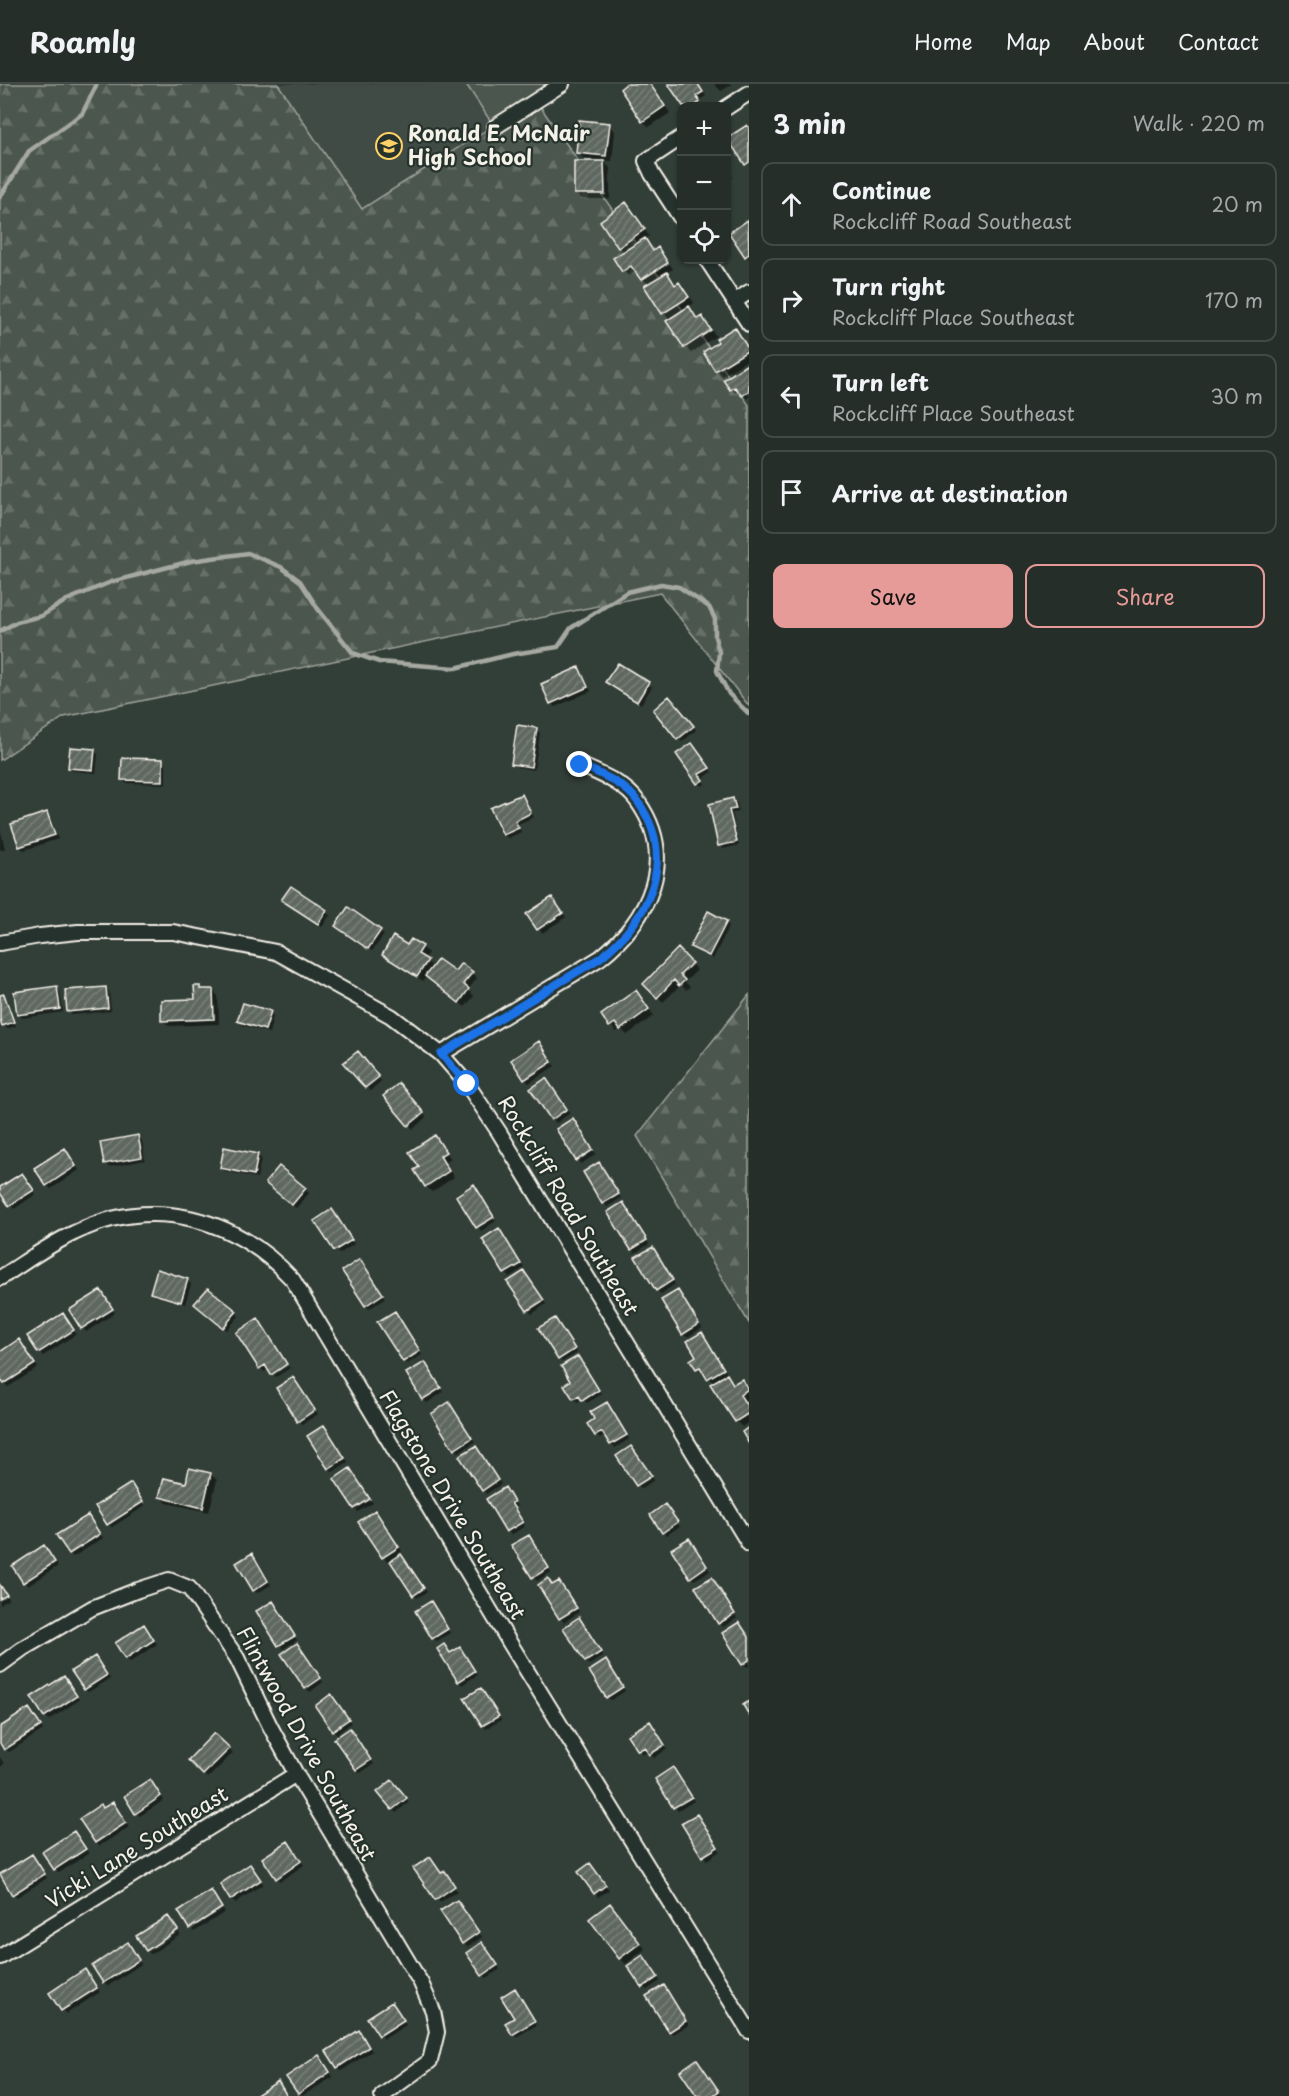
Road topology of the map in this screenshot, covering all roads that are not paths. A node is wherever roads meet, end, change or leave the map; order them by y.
1 (562, 84) edge
2 (749, 93) edge
3 (731, 105) edge
4 (495, 127) dead end
5 (677, 140) edge
6 (677, 214) edge
7 (710, 264) edge
8 (749, 292) edge
9 (734, 302) junction
10 (749, 324) edge
11 (580, 765) dead end
12 (0, 944) edge
13 (441, 1054) junction
14 (0, 1278) edge
15 (749, 1544) edge
16 (0, 1665) edge
17 (296, 1774) junction
18 (0, 1957) edge
19 (749, 2031) edge
20 (382, 2096) edge

1 - 4 street
2 - 3 street
5 - 6 street
7 - 9 street
8 - 9 street
9 - 10 street
11 - 13 street
12 - 13 street, Rockcliff Road Southeast
13 - 15 street, Rockcliff Road Southeast
14 - 19 street, Flagstone Drive Southeast
16 - 17 street, Flintwood Drive Southeast
17 - 18 street, Vicki Lane Southeast
17 - 20 street, Flintwood Drive Southeast

